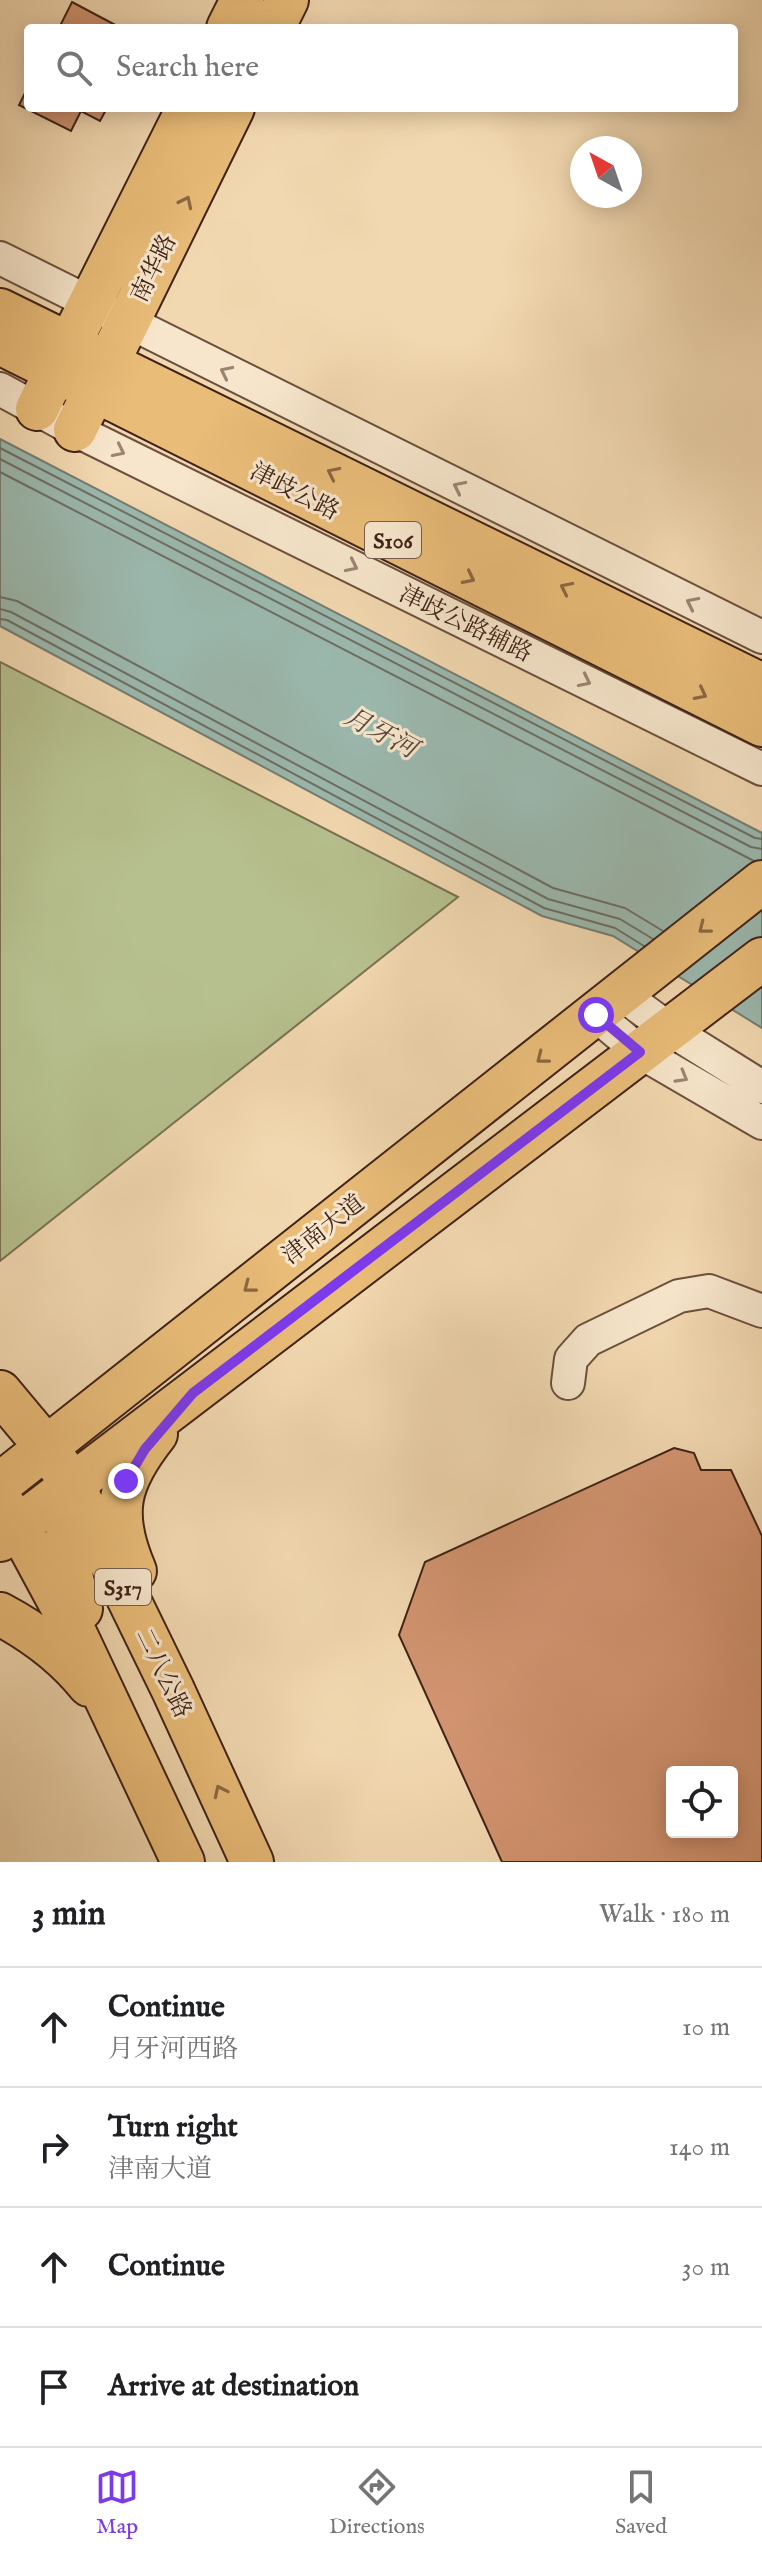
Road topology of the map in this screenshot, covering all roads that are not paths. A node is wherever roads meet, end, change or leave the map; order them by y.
1 (242, 0) edge
2 (287, 0) edge
3 (230, 24) edge
4 (275, 24) edge
5 (186, 112) edge
6 (231, 112) edge
7 (0, 258) edge
8 (90, 303) junction
9 (0, 310) edge
10 (127, 322) junction
11 (60, 357) edge
12 (0, 389) edge
13 (37, 409) junction
14 (75, 430) junction
15 (762, 637) edge
16 (762, 685) edge
17 (762, 725) edge
18 (762, 769) edge
19 (762, 882) edge
20 (762, 959) edge
21 (620, 994) junction
22 (669, 1029) junction
23 (762, 1087) edge
24 (762, 1123) edge
25 (762, 1311) edge
26 (164, 1354) junction
27 (568, 1383) dead end
28 (0, 1392) edge
29 (193, 1393) junction
30 (0, 1407) edge
31 (77, 1485) junction
32 (10, 1510) edge
33 (67, 1558) junction
34 (0, 1614) edge
35 (173, 1690) junction
36 (120, 1724) junction
37 (183, 1862) edge
38 (252, 1862) edge

1 - 3 main road
2 - 4 main road
5 - 8 main road, 南华路
10 -> 6 main road, 南华路
7 - 8 street
8 - 10 street
8 - 11 main road
9 - 11 main road, 津歧公路 / S106
10 - 11 main road
15 -> 10 street
11 - 13 main road
11 - 14 main road
16 -> 11 main road, 津歧公路 / S106
11 -> 17 main road, 津歧公路 / S106
12 - 13 street, 津歧公路辅路
13 - 14 street, 津歧公路辅路
14 -> 18 street, 津歧公路辅路
19 -> 21 main road, 津南大道
20 - 22 main road
21 - 22 street
21 -> 26 main road, 津南大道
22 - 23 street
22 -> 24 street
22 - 29 main road
25 - 27 street
26 - 31 main road
26 - 32 main road, 津南大道
28 - 32 main road
29 - 31 main road
29 - 35 main road
30 - 32 main road
31 - 32 main road, 二八公路
31 - 32 main road
31 - 33 main road
31 - 35 main road, 二八公路 / S317
32 - 33 main road
32 - 36 main road, S317
33 - 35 main road
33 - 36 main road
34 - 36 main road
38 -> 35 main road, 二八公路 / S317
36 - 37 main road, S317

